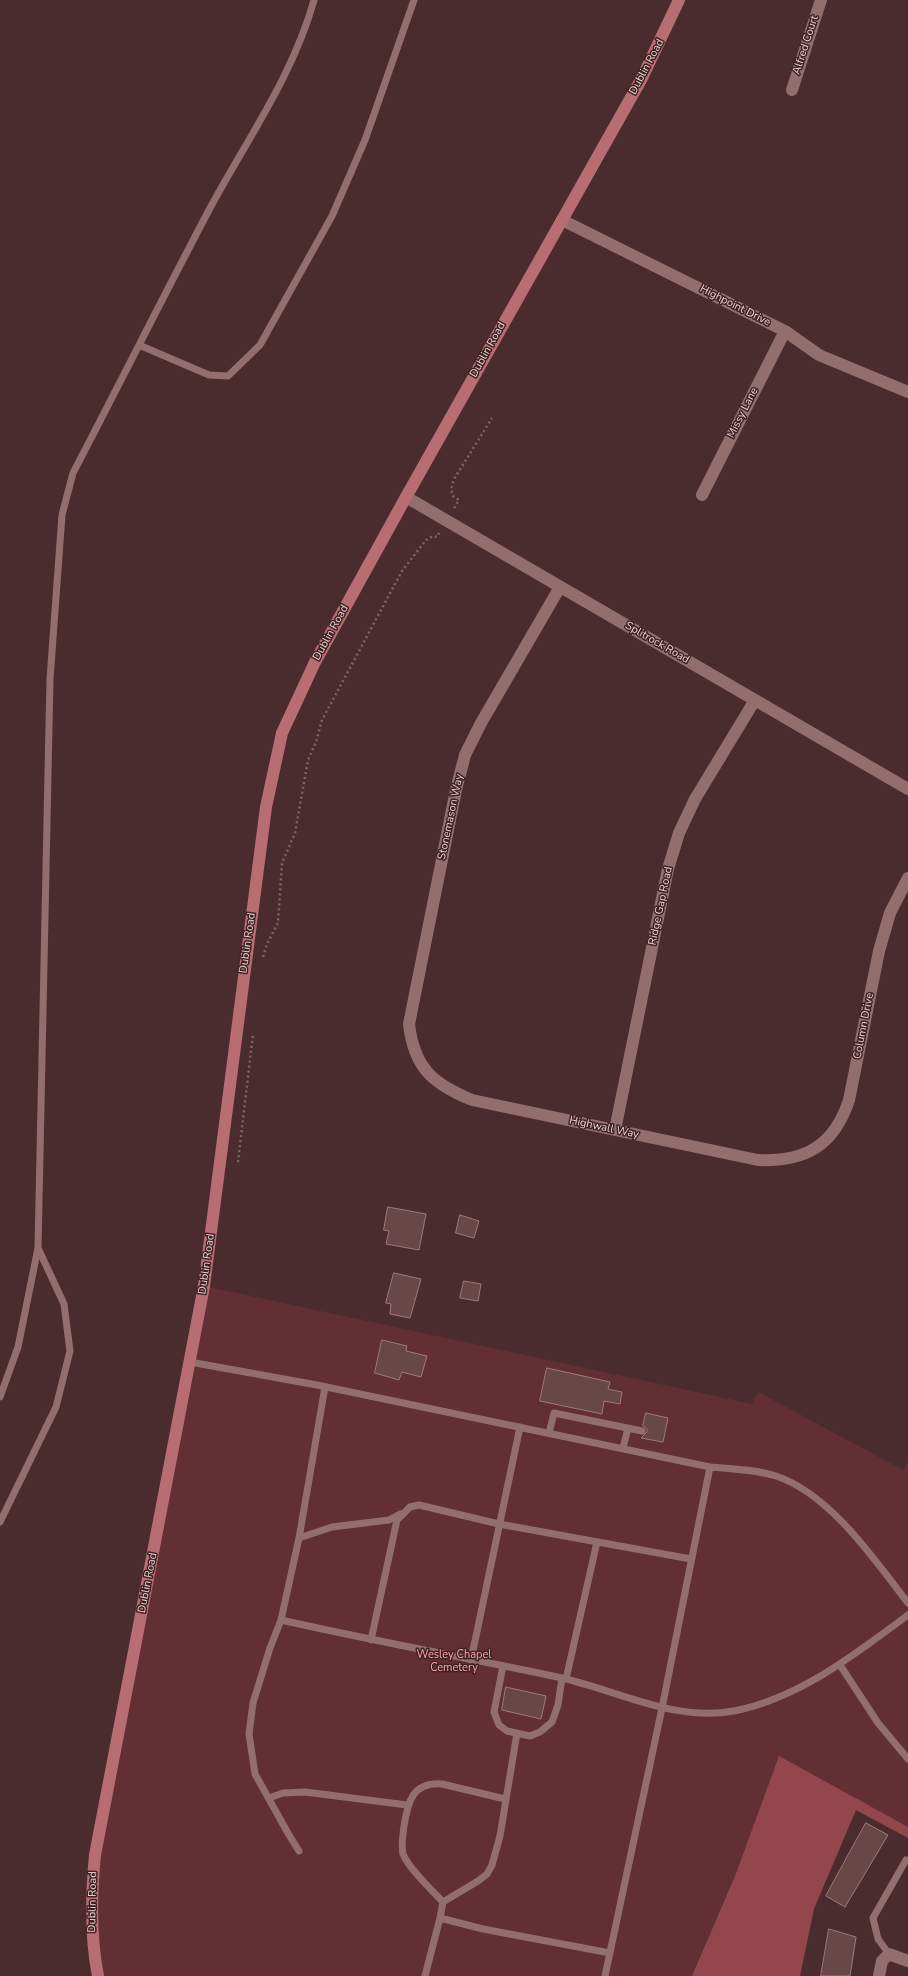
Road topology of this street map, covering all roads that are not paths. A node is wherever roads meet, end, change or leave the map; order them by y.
1 (314, 0) edge
2 (414, 0) edge
3 (679, 0) edge
4 (821, 0) edge
5 (792, 90) dead end
6 (562, 220) junction
7 (785, 331) junction
8 (139, 345) junction
9 (908, 392) edge
10 (702, 495) dead end
11 (406, 497) junction
12 (560, 587) junction
13 (755, 700) junction
14 (908, 789) edge
15 (908, 878) edge
16 (423, 1066) joint
17 (615, 1130) junction
18 (797, 1158) joint
19 (38, 1248) junction
20 (190, 1362) junction
21 (326, 1387) junction
22 (0, 1397) edge
23 (520, 1427) junction
24 (628, 1428) junction
25 (642, 1431) dead end
26 (549, 1433) junction
27 (623, 1448) junction
28 (710, 1467) junction
29 (402, 1513) junction
30 (0, 1522) edge
31 (499, 1524) junction
32 (299, 1538) junction
33 (597, 1542) junction
34 (692, 1559) junction
35 (908, 1603) edge
36 (908, 1615) edge
37 (281, 1620) junction
38 (371, 1640) junction
39 (471, 1660) junction
40 (840, 1665) junction
41 (503, 1666) junction
42 (564, 1679) junction
43 (662, 1708) junction
44 (517, 1734) junction
45 (908, 1759) edge
46 (269, 1798) junction
47 (505, 1799) junction
48 (407, 1805) junction
49 (299, 1851) dead end
50 (906, 1860) dead end
51 (443, 1902) junction
52 (440, 1918) junction
53 (610, 1954) junction
54 (889, 1954) junction
55 (908, 1961) edge
56 (98, 1976) edge
57 (425, 1976) edge
58 (605, 1976) edge
59 (879, 1976) edge

1 - 8 lane
2 - 8 lane
3 - 6 main road, Dublin Road
4 - 5 street, Alfred Court
6 - 7 street, Highpoint Drive
6 - 11 main road, Dublin Road
7 - 9 street, Highpoint Drive
7 - 10 street, Missy Lane
8 - 19 lane
11 - 12 street, Splitrock Road
11 - 20 main road, Dublin Road
12 - 13 street, Splitrock Road
12 - 16 street, Stonemason Way
13 - 14 street, Splitrock Road
13 - 17 street, Ridge Gap Road
15 - 18 street, Column Drive
16 - 17 street, Highwall Way
17 - 18 street, Highwall Way
19 - 22 lane
19 - 30 lane
20 - 21 lane
20 - 56 main road, Dublin Road
21 - 23 lane
21 - 32 lane
23 - 26 lane
23 - 31 lane
24 - 25 lane
24 - 26 lane
24 - 27 lane
26 - 27 lane
27 - 28 lane
28 - 34 lane
28 - 35 lane
29 - 31 lane
29 - 32 lane
29 - 38 lane
31 - 33 lane
31 - 39 lane
32 - 37 lane
33 - 34 lane
33 - 42 lane
34 - 43 lane
36 - 40 lane
37 - 38 lane
37 - 46 lane
38 - 39 lane
39 - 41 lane
40 - 43 lane
40 - 45 lane
41 - 42 lane
41 - 44 lane
42 - 43 lane
42 - 44 lane
43 - 53 lane
44 - 47 lane
46 - 48 lane
46 - 49 lane
47 - 48 lane
47 - 51 lane
48 - 51 lane
50 - 54 lane
51 - 52 lane
52 - 53 lane
52 - 57 lane
53 - 58 lane
54 - 55 street
54 - 59 street

